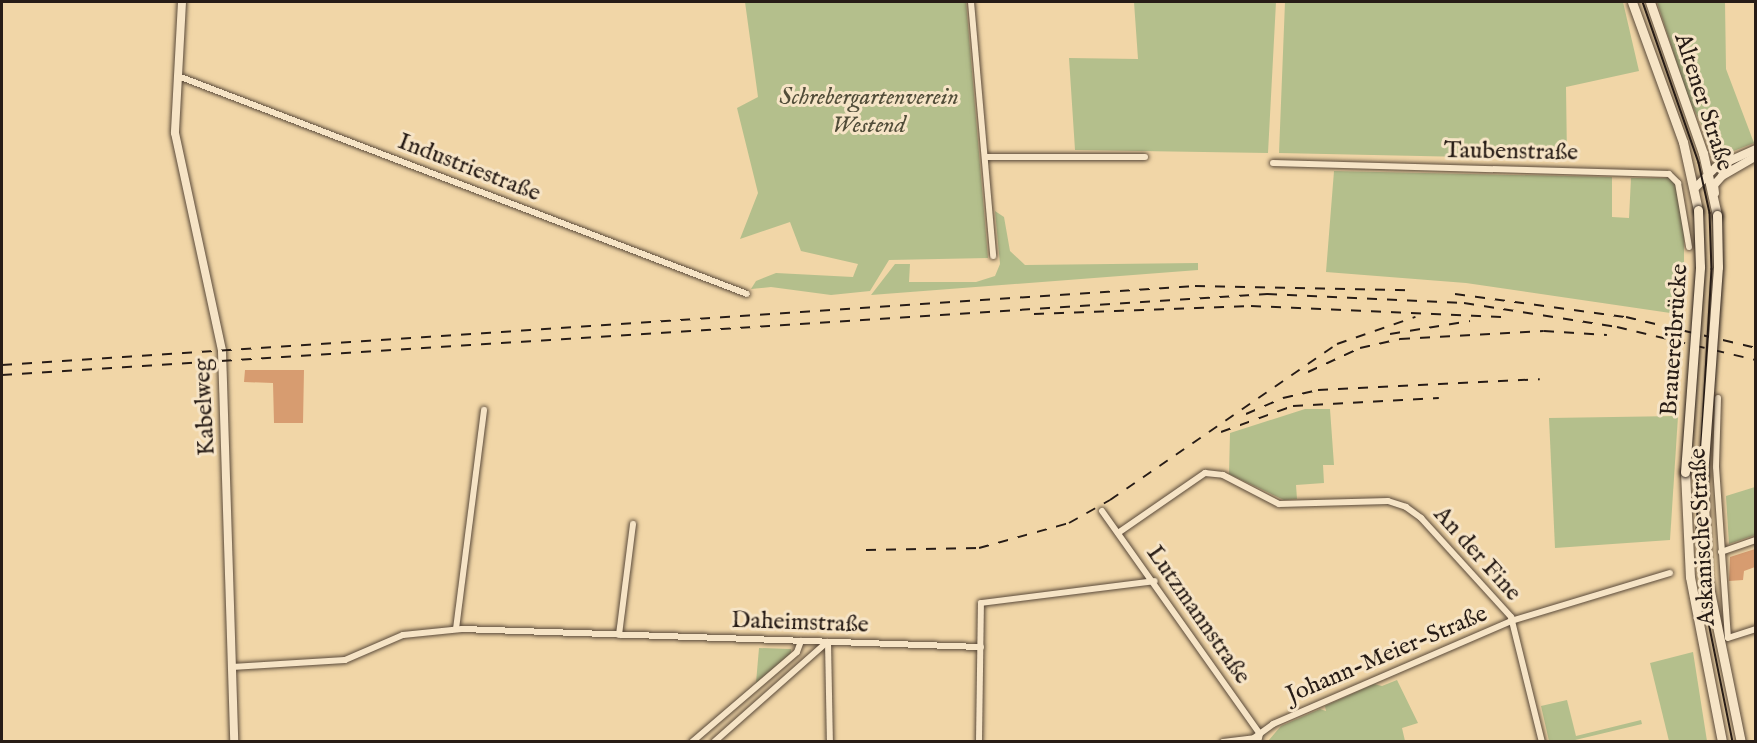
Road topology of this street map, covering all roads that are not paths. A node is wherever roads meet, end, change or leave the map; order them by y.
1 (182, 2) edge
2 (971, 2) edge
3 (1632, 2) edge
4 (1650, 2) edge
5 (178, 76) junction
6 (1755, 148) edge
7 (1755, 156) edge
8 (986, 157) junction
9 (1145, 157) dead end
10 (1273, 163) dead end
11 (1707, 173) junction
12 (1694, 189) junction
13 (1715, 201) junction
14 (1698, 210) joint
15 (1717, 215) joint
16 (1689, 247) dead end
17 (993, 255) dead end
18 (747, 294) dead end
19 (1718, 398) dead end
20 (484, 410) dead end
21 (1685, 472) joint
22 (1703, 476) joint
23 (1102, 511) dead end
24 (633, 524) dead end
25 (1118, 533) junction
26 (1755, 540) edge
27 (1721, 552) junction
28 (1670, 573) dead end
29 (1155, 581) junction
30 (1511, 621) junction
31 (456, 629) junction
32 (1755, 629) edge
33 (619, 635) junction
34 (801, 641) junction
35 (828, 642) junction
36 (981, 647) junction
37 (232, 667) junction
38 (1259, 738) edge
39 (234, 741) edge
40 (692, 741) edge
41 (714, 741) edge
42 (830, 741) edge
43 (979, 741) edge
44 (1223, 741) edge
45 (1542, 741) edge
46 (1722, 741) edge
47 (1741, 741) edge

1 - 5 street, Kabelweg
2 - 8 street
3 - 12 main road, Altener Straße
4 - 11 main road, Altener Straße
5 - 18 street, Industriestraße
5 - 37 street, Kabelweg
6 - 11 street
7 - 13 street
8 - 9 street
8 - 17 street
10 - 16 street, Taubenstraße
11 - 12 street
11 - 13 main road, Altener Straße
12 - 14 main road, Altener Straße
13 - 15 main road, Altener Straße
14 - 21 main road, Brauereibrücke, bridge
15 - 22 main road, Brauereibrücke, bridge
19 - 27 street, Askanische Straße
20 - 31 street
21 - 46 main road, Askanische Straße
22 - 47 main road, Askanische Straße
23 - 25 street, Lutzmannstraße
24 - 33 street
25 - 29 street, Lutzmannstraße
25 - 30 street, An der Fine
26 - 27 street
27 - 32 street, Askanische Straße
28 - 30 street, Johann-Meier-Straße
29 - 36 street
29 - 38 street, Lutzmannstraße
30 - 38 street, Johann-Meier-Straße
30 - 45 street
31 - 33 street, Daheimstraße
31 - 37 street, Daheimstraße
33 - 34 street, Daheimstraße
34 - 35 street, Daheimstraße
34 - 40 street
35 - 36 street, Daheimstraße
35 - 41 street
35 - 42 street
36 - 43 street
37 - 39 street, Kabelweg
38 - 44 street

